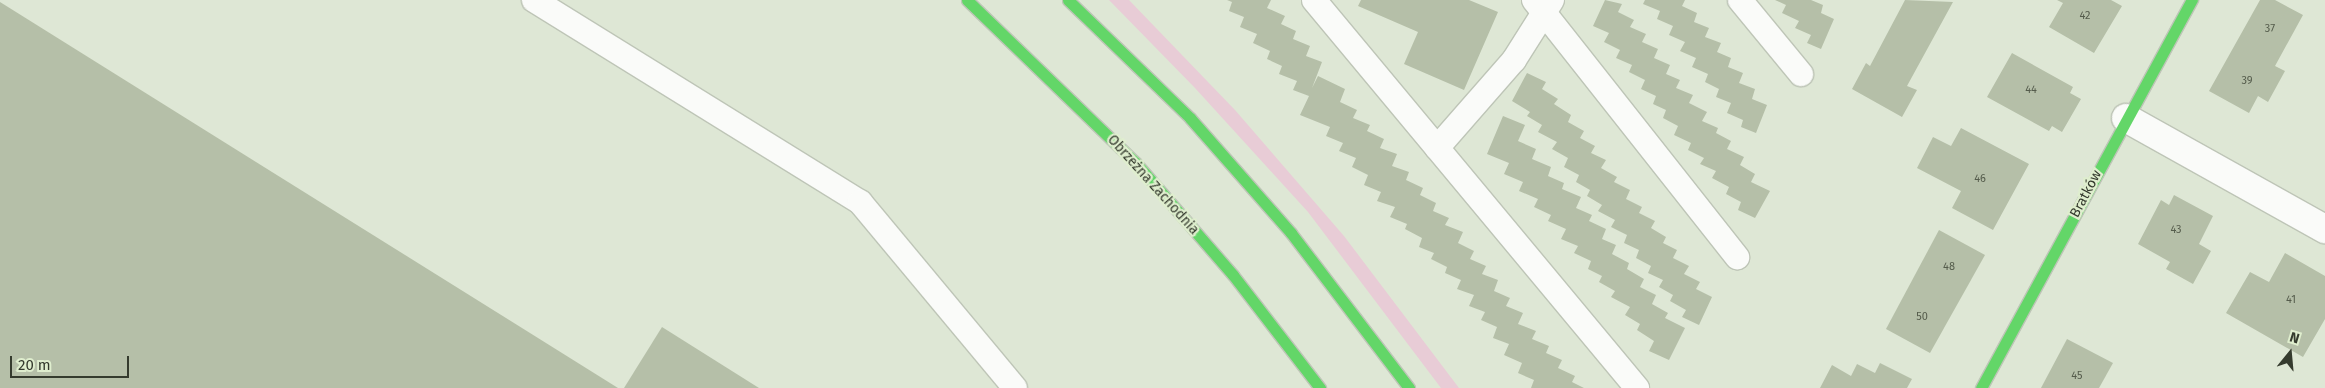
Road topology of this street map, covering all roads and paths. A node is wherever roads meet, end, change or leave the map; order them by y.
1 (534, 0) edge
2 (966, 0) edge
3 (1068, 0) edge
4 (1314, 0) edge
5 (1740, 0) edge
6 (2192, 0) edge
7 (1544, 4) edge
8 (1800, 74) dead end
9 (2126, 118) junction
10 (1437, 148) junction
11 (2325, 229) edge
12 (1737, 257) dead end
13 (1015, 388) edge
14 (1320, 388) edge
15 (1409, 388) edge
16 (1636, 388) edge
17 (1981, 388) edge

1 - 13 lane
2 - 14 street, Obrzeżna Zachodnia
3 - 15 street
4 - 10 lane
5 - 8 lane
6 - 9 street, Bratków
7 - 10 lane
7 - 12 lane
9 - 11 street
9 - 17 street, Bratków
10 - 16 lane

